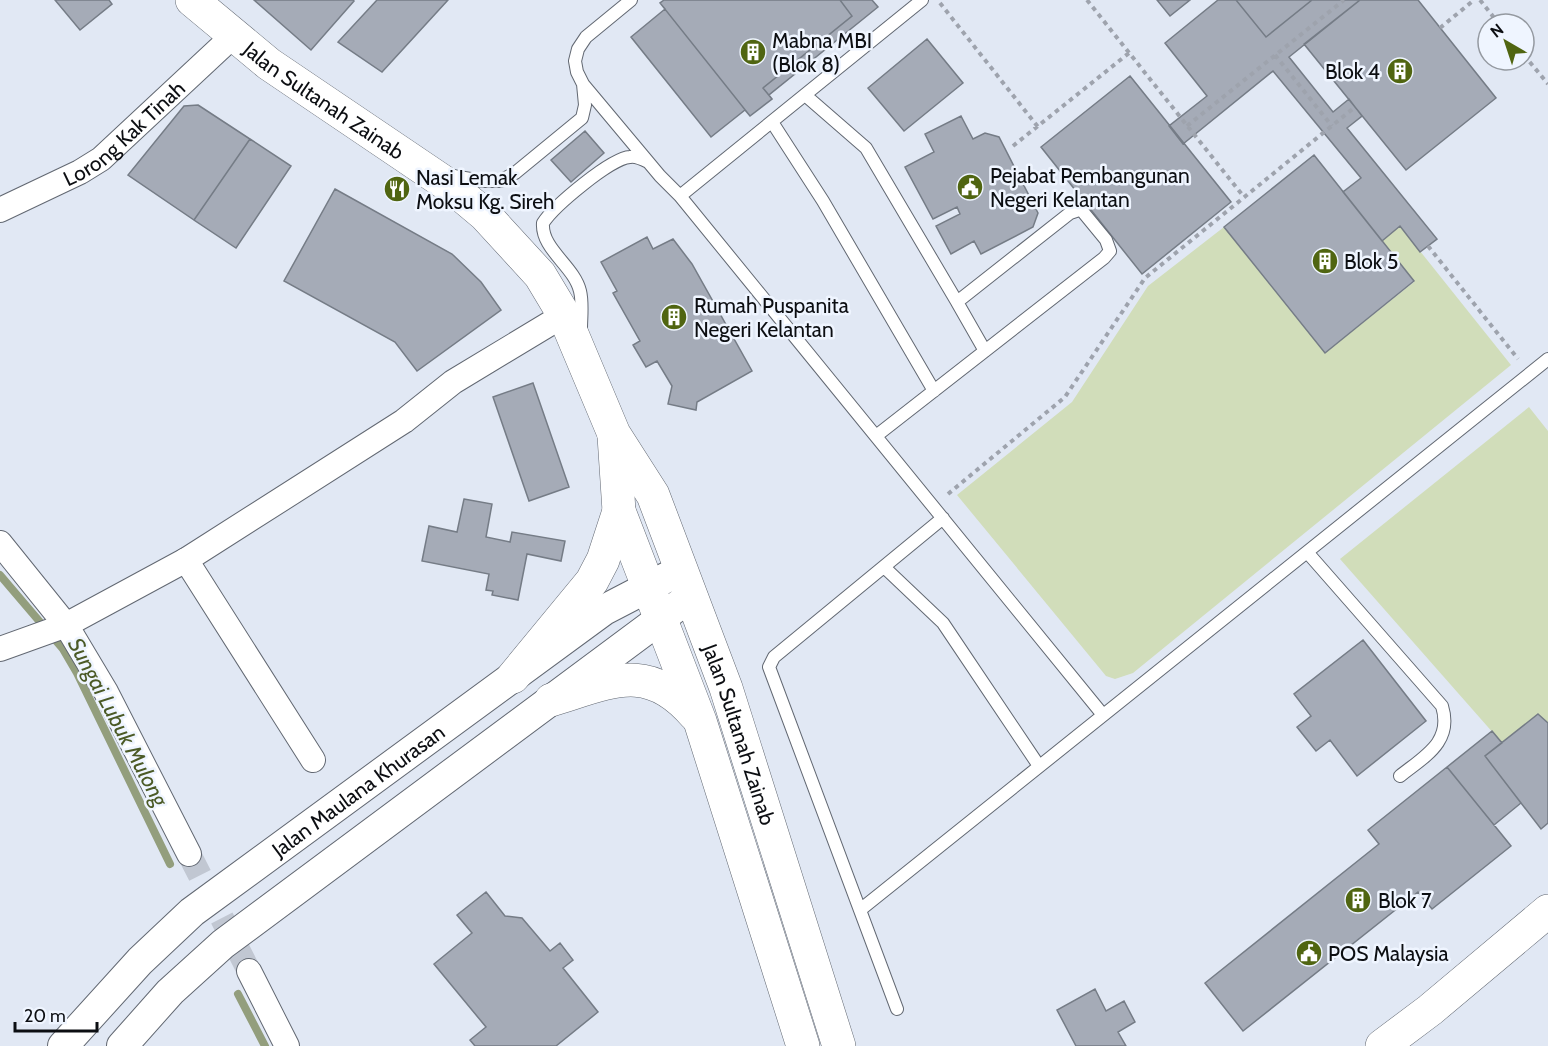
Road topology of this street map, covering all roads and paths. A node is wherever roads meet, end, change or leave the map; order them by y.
1 (192, 0) edge
2 (632, 0) edge
3 (922, 0) edge
4 (938, 0) edge
5 (1087, 0) edge
6 (1344, 0) edge
7 (1474, 0) edge
8 (1480, 0) edge
9 (1490, 12) edge
10 (1440, 28) dead end
11 (233, 36) junction
12 (1129, 54) junction
13 (1275, 56) junction
14 (1536, 70) edge
15 (583, 84) junction
16 (1548, 84) edge
17 (805, 95) junction
18 (1355, 107) dead end
19 (772, 122) junction
20 (1187, 126) junction
21 (1332, 126) junction
22 (1038, 127) junction
23 (1013, 146) dead end
24 (649, 162) junction
25 (425, 170) junction
26 (680, 196) junction
27 (1244, 197) junction
28 (0, 210) edge
29 (1428, 246) dead end
30 (957, 302) junction
31 (564, 315) junction
32 (985, 351) junction
33 (582, 359) junction
34 (1548, 359) edge
35 (1529, 374) junction
36 (934, 390) junction
37 (614, 434) junction
38 (876, 436) junction
39 (933, 506) junction
40 (619, 512) junction
41 (943, 518) junction
42 (0, 543) edge
43 (1306, 552) junction
44 (186, 560) junction
45 (884, 567) junction
46 (686, 583) junction
47 (648, 586) junction
48 (660, 619) junction
49 (64, 625) junction
50 (0, 649) edge
51 (513, 677) junction
52 (551, 700) junction
53 (1104, 715) junction
54 (700, 721) junction
55 (313, 760) dead end
56 (1039, 766) junction
57 (1400, 776) dead end
58 (189, 854) tunnel mouth
59 (860, 910) junction
60 (1548, 911) edge
61 (249, 971) tunnel mouth
62 (820, 986) junction
63 (897, 1010) dead end
64 (63, 1046) edge
65 (122, 1046) edge
66 (287, 1046) edge
67 (802, 1046) edge
68 (839, 1046) edge
69 (855, 1046) edge
70 (1382, 1046) edge

1 - 11 main road, Jalan Sultanah Zainab
2 - 15 lane
3 - 17 lane
4 - 22 path
5 - 12 path
6 - 13 path
7 - 10 path
8 - 9 path
11 - 25 main road, Jalan Sultanah Zainab
11 - 28 street, Lorong Kak Tinah
12 - 20 path
12 - 22 path
13 - 20 path
13 - 21 path
14 - 16 path
15 - 24 lane
15 - 25 lane
17 - 19 lane
17 - 30 lane
18 - 21 path
19 - 26 lane
19 - 36 lane
20 - 27 path
21 - 27 path
22 - 23 path
24 - 26 lane
24 - 33 lane
25 - 31 main road, Jalan Sultanah Zainab
26 - 38 lane
27 - 39 path
29 - 35 path
30 - 32 lane
30 - 32 lane
31 - 33 main road, Jalan Sultanah Zainab
31 - 44 street
32 - 36 lane
33 - 37 main road, Jalan Sultanah Zainab
34 - 35 lane
35 - 43 lane
36 - 38 lane
37 - 40 main road, Jalan Sultanah Zainab
37 - 46 main road, Jalan Sultanah Zainab
38 - 39 lane
39 - 41 lane
40 - 47 main road, Jalan Sultanah Zainab
40 - 51 main road
41 - 45 lane
41 - 53 lane
42 - 49 street
43 - 53 lane
43 - 57 lane
44 - 49 street
44 - 55 street
45 - 56 lane
45 - 59 lane
46 - 47 street, Jalan Maulana Khurasan
46 - 48 street, Jalan Maulana Khurasan
46 - 62 main road, Jalan Sultanah Zainab
47 - 48 main road, Jalan Sultanah Zainab
47 - 51 street, Jalan Maulana Khurasan
48 - 52 street, Jalan Maulana Khurasan
48 - 54 main road, Jalan Sultanah Zainab
49 - 50 street
49 - 58 street
51 - 64 street, Jalan Maulana Khurasan
52 - 54 main road
52 - 65 street, Jalan Maulana Khurasan
53 - 56 lane
54 - 67 main road, Jalan Sultanah Zainab
56 - 59 lane
59 - 63 lane
60 - 70 main road
61 - 66 street
62 - 68 main road, Jalan Sultanah Zainab
62 - 69 main road

